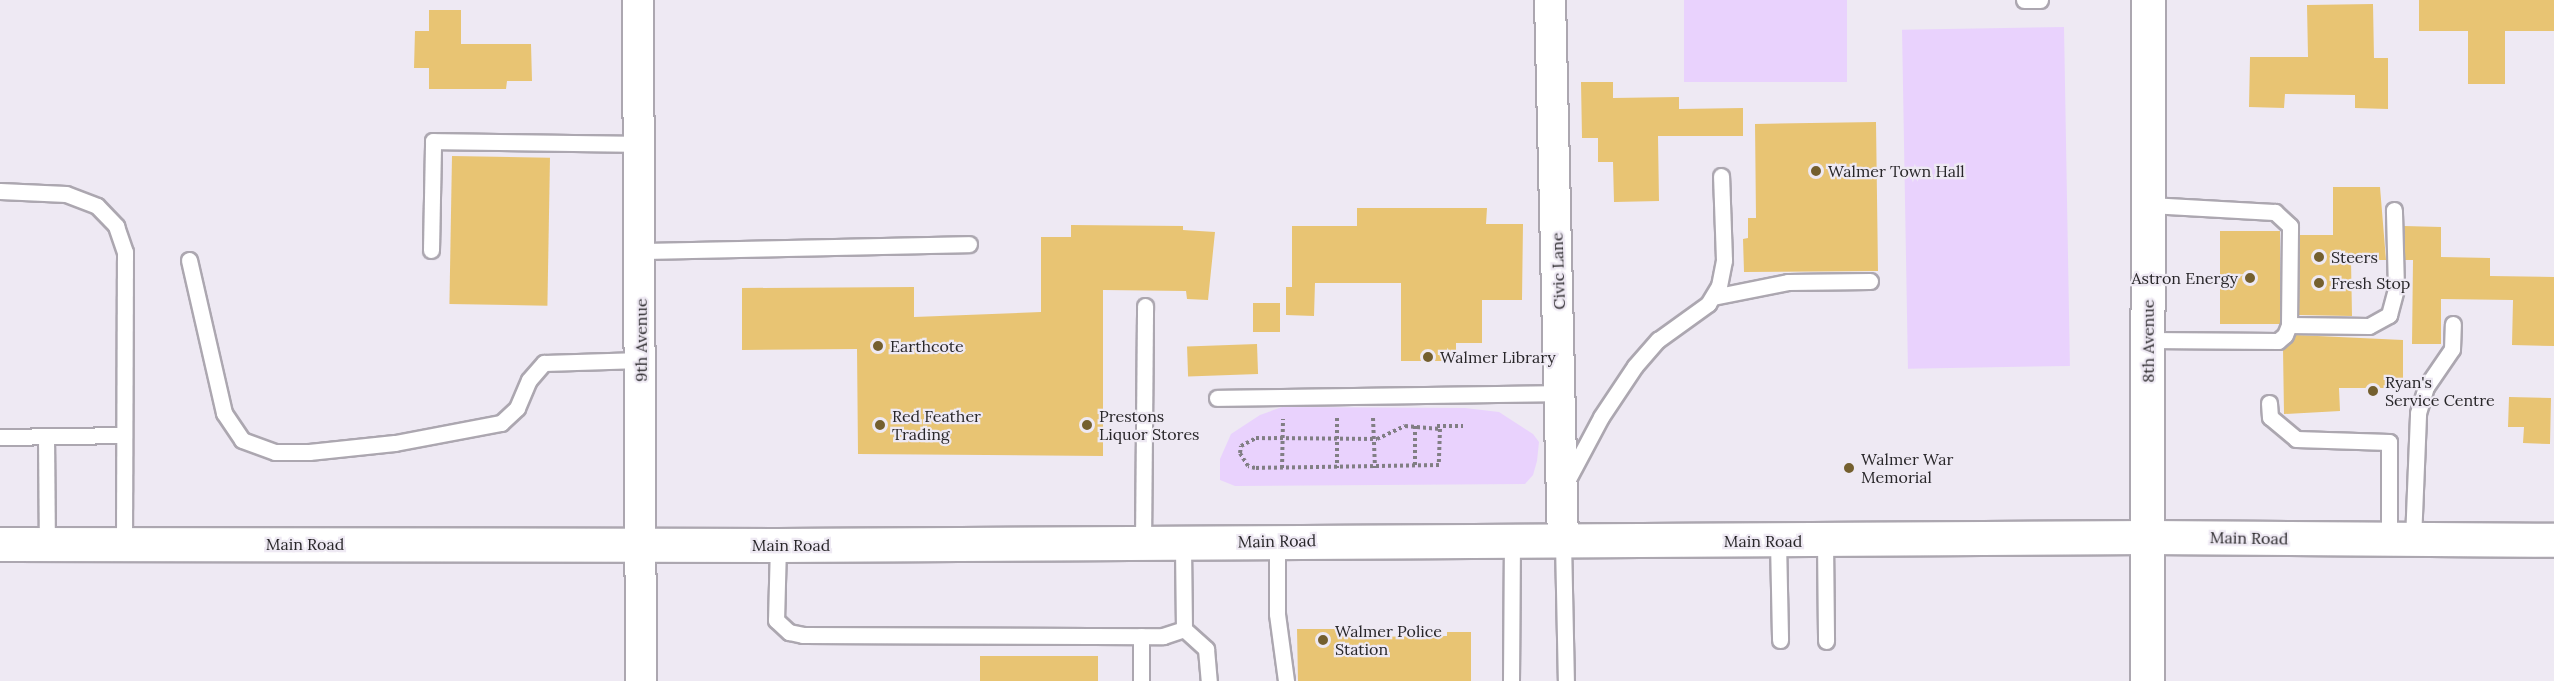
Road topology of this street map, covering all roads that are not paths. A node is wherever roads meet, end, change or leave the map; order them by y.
1 (638, 0) edge
2 (1550, 0) edge
3 (2024, 0) edge
4 (2040, 0) edge
5 (2148, 0) edge
6 (639, 144) junction
7 (1721, 176) dead end
8 (0, 190) edge
9 (2148, 205) junction
10 (2394, 210) dead end
11 (969, 244) dead end
12 (431, 250) dead end
13 (640, 251) junction
14 (189, 260) dead end
15 (1870, 281) dead end
16 (1713, 297) junction
17 (1145, 306) dead end
18 (2453, 324) dead end
19 (2289, 325) junction
20 (2148, 340) junction
21 (641, 360) junction
22 (1561, 393) junction
23 (1217, 398) dead end
24 (2269, 403) dead end
25 (123, 435) junction
26 (46, 436) junction
27 (0, 437) edge
28 (1561, 491) junction
29 (2148, 537) junction
30 (2401, 540) junction
31 (2554, 540) edge
32 (1276, 541) junction
33 (1825, 541) junction
34 (1778, 542) junction
35 (1143, 543) junction
36 (1183, 543) junction
37 (1512, 543) junction
38 (1563, 543) junction
39 (0, 544) edge
40 (47, 544) junction
41 (124, 544) junction
42 (640, 544) junction
43 (778, 546) junction
44 (1184, 629) junction
45 (1141, 636) junction
46 (1780, 640) dead end
47 (1826, 641) dead end
48 (641, 681) edge
49 (1141, 681) edge
50 (1209, 681) edge
51 (1287, 681) edge
52 (1511, 681) edge
53 (1566, 681) edge
54 (2147, 681) edge

1 - 6 street, 9th Avenue
2 - 22 street, Civic Lane
3 - 4 lane
5 - 9 main road, 8th Avenue
6 - 12 lane
6 - 13 street, 9th Avenue
7 - 16 lane
8 - 25 lane
9 - 19 lane
9 - 20 main road, 8th Avenue
10 - 19 lane
11 - 13 lane
13 - 21 street, 9th Avenue
14 - 21 lane
15 - 16 lane
16 - 28 lane
17 - 35 lane
18 - 30 lane
19 - 20 lane
20 - 29 main road, 8th Avenue
21 - 42 street, 9th Avenue
22 - 23 lane
22 - 28 street, Civic Lane
24 - 30 lane
25 - 26 lane
25 - 41 lane
26 - 27 lane
26 - 40 lane
28 - 38 street, Civic Lane
29 - 30 main road, Main Road
29 - 33 main road, Main Road
29 - 54 main road, 8th Avenue
30 - 31 main road, Main Road
32 - 36 main road, Main Road
32 - 37 main road, Main Road
32 - 51 lane
33 - 34 main road, Main Road
33 - 47 lane
34 - 38 main road, Main Road
34 - 46 lane
35 - 36 main road, Main Road
35 - 43 main road, Main Road
36 - 44 lane
37 - 38 main road, Main Road
37 - 52 lane
38 - 53 lane
39 - 40 main road, Main Road
40 - 41 main road, Main Road
41 - 42 main road, Main Road
42 - 43 main road, Main Road
42 - 48 street, 9th Avenue
43 - 45 lane
44 - 45 lane
44 - 50 lane
45 - 49 lane

